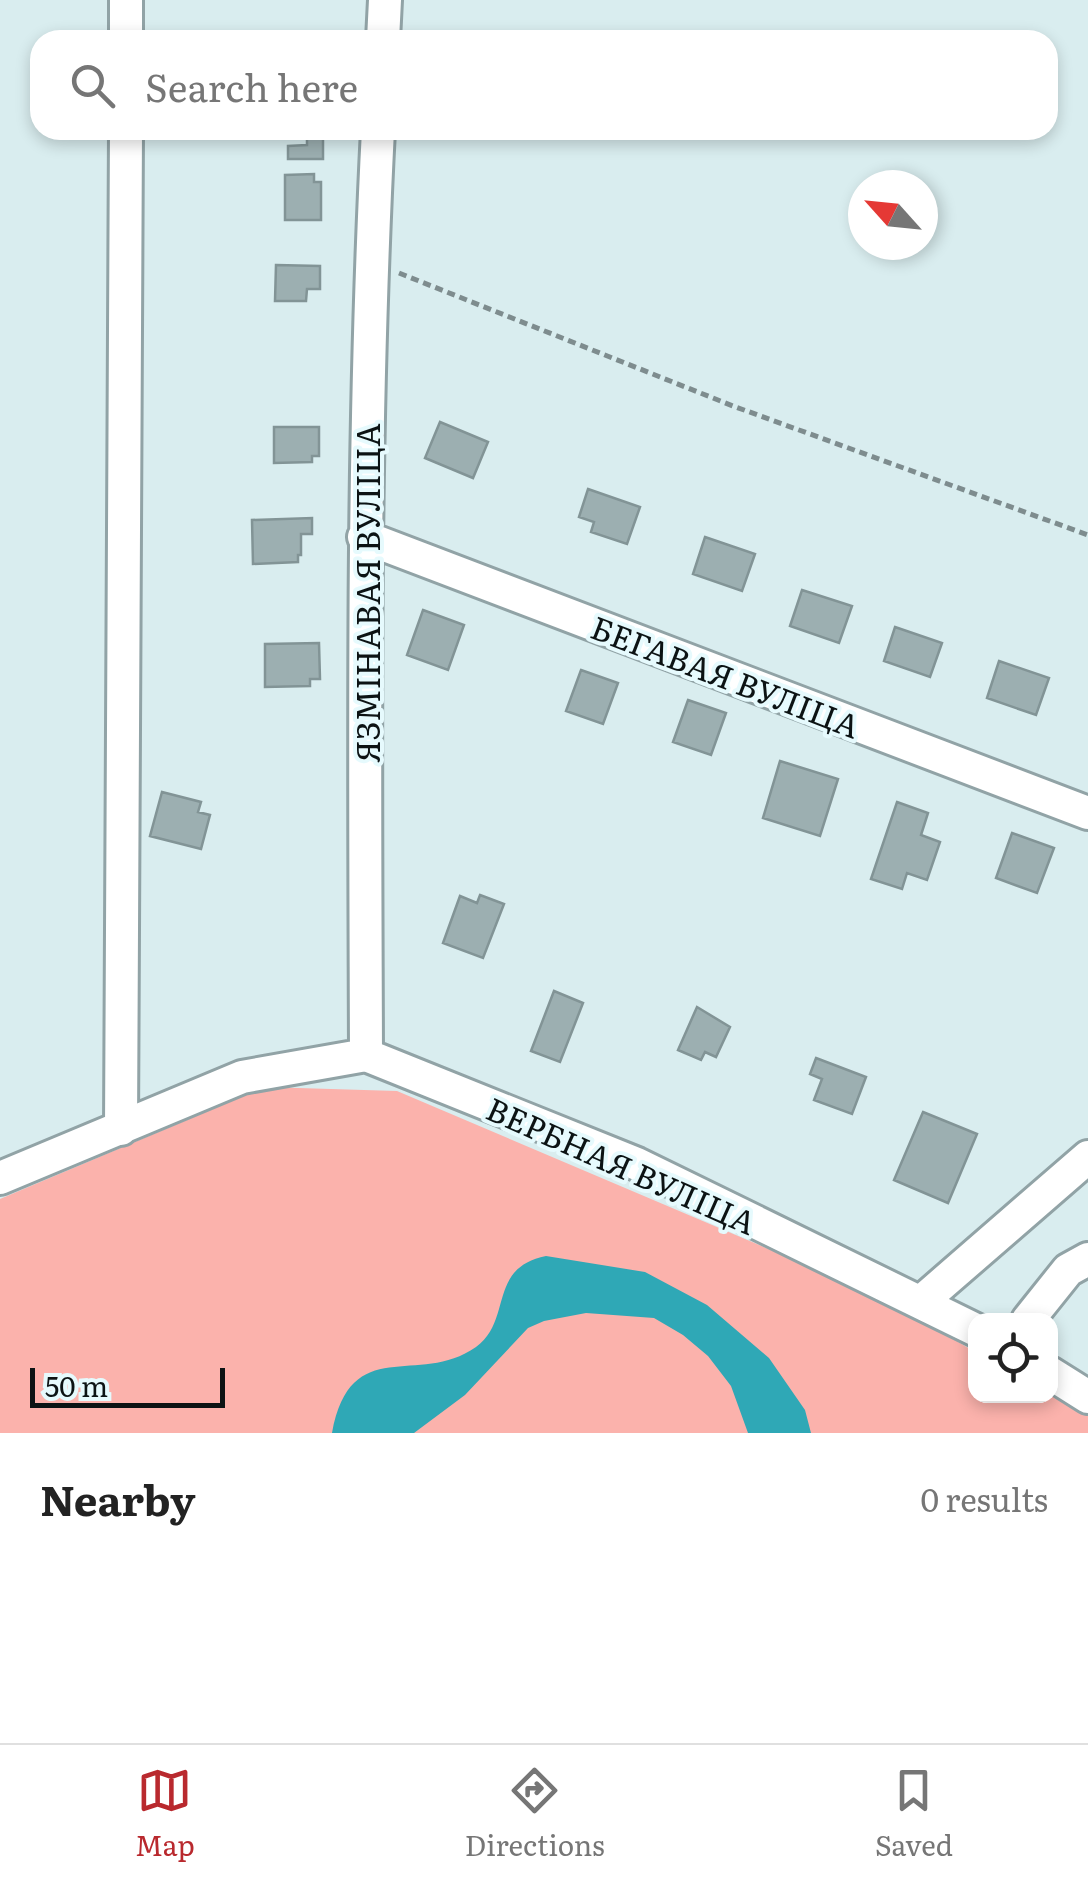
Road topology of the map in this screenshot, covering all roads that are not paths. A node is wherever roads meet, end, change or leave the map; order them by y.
1 (126, 0) edge
2 (385, 0) edge
3 (126, 30) edge
4 (384, 30) edge
5 (126, 140) edge
6 (377, 140) edge
7 (364, 537) junction
8 (1088, 814) edge
9 (366, 1056) junction
10 (121, 1129) junction
11 (1088, 1157) edge
12 (0, 1178) edge
13 (1088, 1259) edge
14 (921, 1302) junction
15 (1034, 1313) edge
16 (968, 1326) edge
17 (1058, 1378) edge
18 (1088, 1397) edge

1 - 3 street
2 - 4 street
5 - 10 street
6 - 7 street, ЯЗМІНАВАЯ ВУЛІЦА
7 - 8 street, БЕГАВАЯ ВУЛІЦА
7 - 9 street, ЯЗМІНАВАЯ ВУЛІЦА
9 - 10 street
9 - 14 street, ВЕРБНАЯ ВУЛІЦА
10 - 12 street
11 - 14 street
13 - 15 street
14 - 16 street, ВЕРБНАЯ ВУЛІЦА
17 - 18 street

